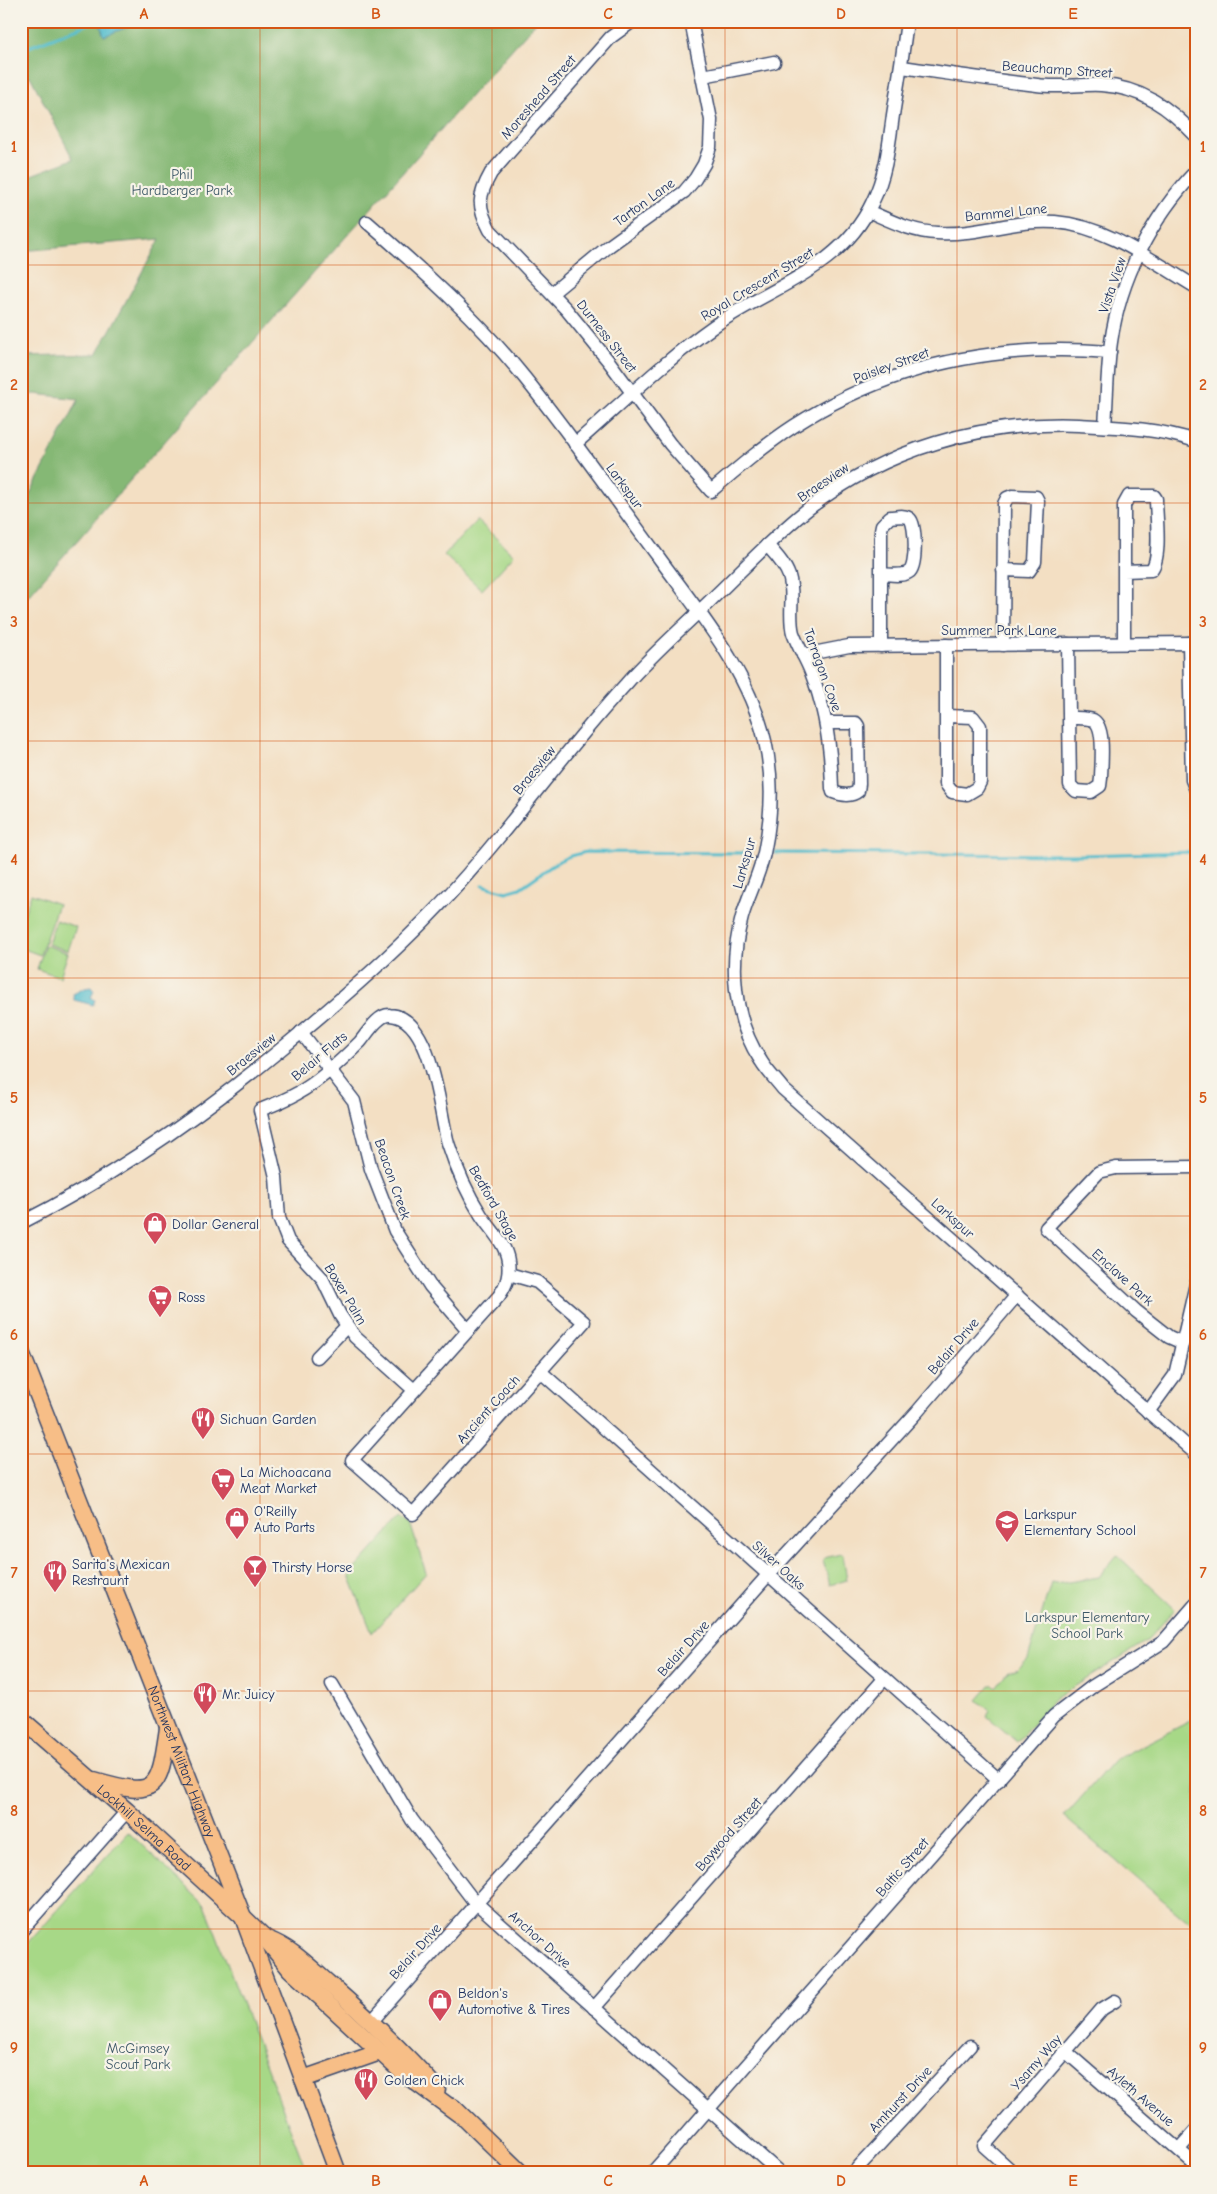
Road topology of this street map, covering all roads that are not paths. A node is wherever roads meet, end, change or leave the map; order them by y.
1 (633, 21) edge
2 (691, 21) edge
3 (907, 21) edge
4 (774, 62) dead end
5 (901, 67) junction
6 (703, 76) junction
7 (1196, 136) edge
8 (1196, 171) edge
9 (480, 203) joint
10 (868, 211) junction
11 (367, 222) dead end
12 (1139, 253) junction
13 (1196, 288) edge
14 (552, 293) junction
15 (1110, 352) junction
16 (632, 393) junction
17 (1104, 426) junction
18 (1196, 441) edge
19 (575, 444) junction
20 (711, 491) joint
21 (768, 545) junction
22 (1003, 570) junction
23 (1124, 571) junction
24 (881, 574) junction
25 (699, 612) junction
26 (1124, 643) junction
27 (1193, 643) edge
28 (1068, 644) junction
29 (946, 645) junction
30 (1003, 645) junction
31 (881, 646) junction
32 (803, 655) junction
33 (946, 716) junction
34 (1193, 716) edge
35 (1069, 718) junction
36 (826, 723) junction
37 (1196, 790) edge
38 (389, 1014) joint
39 (302, 1032) junction
40 (328, 1070) junction
41 (260, 1110) joint
42 (1196, 1167) edge
43 (21, 1223) edge
44 (509, 1274) junction
45 (1196, 1284) edge
46 (1017, 1295) junction
47 (348, 1326) junction
48 (468, 1330) junction
49 (1183, 1343) junction
50 (21, 1352) edge
51 (317, 1357) dead end
52 (541, 1372) junction
53 (414, 1390) junction
54 (1148, 1412) junction
55 (1196, 1454) edge
56 (768, 1575) junction
57 (1196, 1604) edge
58 (884, 1680) junction
59 (332, 1684) dead end
60 (23, 1724) edge
61 (169, 1726) junction
62 (89, 1779) junction
63 (999, 1780) junction
64 (127, 1811) junction
65 (477, 1904) junction
66 (243, 1917) junction
67 (21, 1931) edge
68 (265, 1938) junction
69 (1115, 2001) dead end
70 (327, 2004) junction
71 (594, 2008) junction
72 (372, 2021) junction
73 (970, 2046) dead end
74 (1066, 2051) junction
75 (380, 2052) junction
76 (303, 2079) junction
77 (708, 2110) junction
78 (459, 2114) junction
79 (1196, 2130) edge
80 (1179, 2149) junction
81 (1196, 2165) edge
82 (338, 2173) edge
83 (521, 2173) edge
84 (652, 2173) edge
85 (780, 2173) edge
86 (853, 2173) edge
87 (1014, 2173) edge

1 - 9 street, Moreshead Street
2 - 6 street, Tarton Lane
3 - 5 street, Royal Crescent Street
4 - 6 street
5 - 7 street, Beauchamp Street
5 - 10 street, Royal Crescent Street
6 - 14 street, Tarton Lane
8 - 12 street, Vista View
9 - 14 street, Durness Street
10 - 12 street, Bammel Lane
10 - 16 street, Royal Crescent Street
11 - 19 street, Larkspur
12 - 13 street, Bammel Lane
12 - 15 street, Vista View
14 - 16 street, Durness Street
15 - 17 street, Vista View
15 - 20 street, Paisley Street
16 - 19 street, Royal Crescent Street
16 - 20 street, Durness Street
17 - 18 street, Braesview
17 - 21 street, Braesview
19 - 25 street, Larkspur
21 - 25 street, Braesview
21 - 32 street, Tarragon Cove
22 - 22 street
22 - 30 street
23 - 23 street
23 - 26 street
24 - 24 street
24 - 31 street
25 - 39 street, Braesview
25 - 46 street, Larkspur
26 - 27 street, Summer Park Lane
26 - 28 street, Summer Park Lane
27 - 34 street
28 - 30 street, Summer Park Lane
28 - 35 street
29 - 30 street, Summer Park Lane
29 - 31 street, Summer Park Lane
29 - 33 street
31 - 32 street, Summer Park Lane
32 - 36 street, Tarragon Cove
33 - 33 street
34 - 37 street
35 - 35 street
36 - 36 street, Tarragon Cove
38 - 40 street, Belair Flats
38 - 44 street, Bedford Stage
39 - 40 street, Beacon Creek
39 - 43 street, Braesview
40 - 41 street, Belair Flats
40 - 48 street, Beacon Creek
41 - 47 street, Boxer Palm
42 - 49 street, Enclave Park
44 - 48 street
44 - 52 street, Ancient Coach
45 - 49 street
46 - 54 street, Larkspur
46 - 56 street, Belair Drive
47 - 51 street
47 - 53 street, Boxer Palm
48 - 53 street
49 - 54 street
50 - 61 main road, Northwest Military Highway
52 - 53 street, Ancient Coach
52 - 56 street, Silver Oaks
54 - 55 street, Larkspur
56 - 58 street, Silver Oaks
56 - 65 street, Belair Drive
57 - 63 street, Baltic Street
58 - 63 street, Silver Oaks
58 - 71 street, Baywood Street
59 - 65 street, Anchor Drive
60 - 62 main road, Lockhill Selma Road
61 - 62 main road
61 - 66 main road, Northwest Military Highway
62 - 64 main road, Lockhill Selma Road
63 - 77 street, Baltic Street
64 - 66 main road, Lockhill Selma Road
64 - 67 street
65 - 71 street, Anchor Drive
65 - 72 street, Belair Drive
66 - 68 main road, Lockhill Selma Road
66 - 76 main road, Northwest Military Highway
68 - 70 main road, Lockhill Selma Road
68 - 72 main road, Lockhill Selma Road
69 - 74 street, Ysamy Way
70 - 72 main road
70 - 75 main road, Lockhill Selma Road
71 - 77 street, Anchor Drive
72 - 78 main road, Lockhill Selma Road
73 - 86 street, Amhurst Drive
74 - 80 street, Ayleth Avenue
74 - 87 street, Ysamy Way
75 - 76 main road
75 - 78 main road, Lockhill Selma Road
76 - 82 main road, Northwest Military Highway
77 - 84 street, Baltic Street
77 - 85 street, Anchor Drive
78 - 83 main road, Lockhill Selma Road
79 - 80 street
80 - 81 street, Ayleth Avenue

